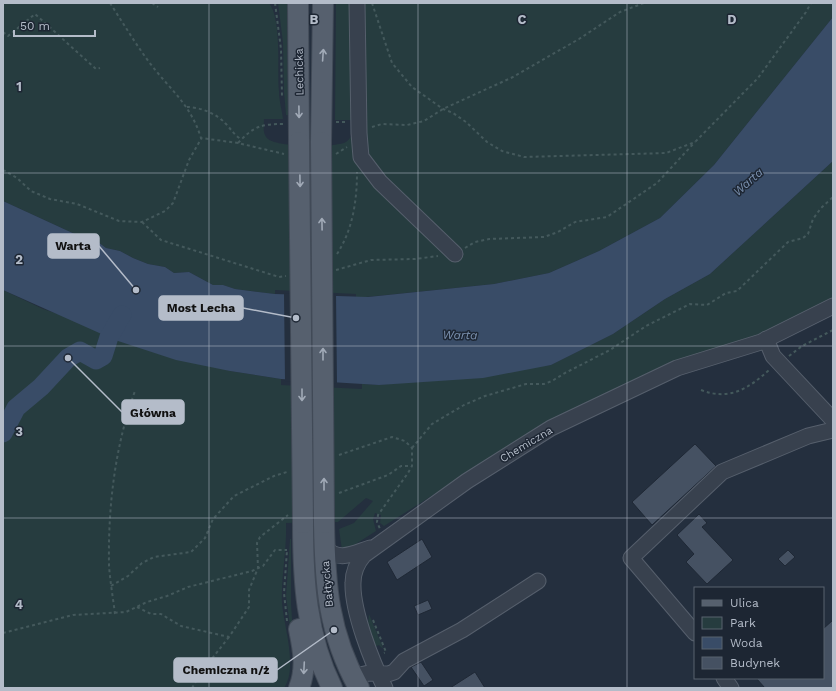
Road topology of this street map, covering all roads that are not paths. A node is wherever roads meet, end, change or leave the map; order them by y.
1 (298, 3) edge
2 (323, 3) edge
3 (357, 3) edge
4 (455, 254) road end
5 (833, 306) edge
6 (766, 339) junction
7 (833, 420) edge
8 (833, 430) edge
9 (324, 522) joint
10 (303, 523) joint
11 (382, 542) junction
12 (324, 547) junction
13 (293, 549) junction
14 (538, 581) dead end
15 (694, 632) edge
16 (378, 674) junction
17 (725, 679) edge
18 (357, 684) edge
19 (330, 687) edge
20 (299, 688) edge
21 (385, 688) edge
22 (731, 688) edge

1 -> 10 main road, Lechicka, bridge
9 -> 2 main road, Lechicka, bridge
3 - 4 street
5 - 6 street, Chemiczna
6 - 7 street
6 - 11 street, Chemiczna
8 - 15 street
9 - 12 main road, Bałtycka
10 - 13 main road, Bałtycka
11 - 12 street
11 - 16 street, Chemiczna
12 - 18 main road, Bałtycka
13 - 19 main road, Bałtycka
13 -> 20 main road
14 - 16 street
16 - 18 street
16 - 21 street, Chemiczna
17 - 22 street
18 - 19 main road

